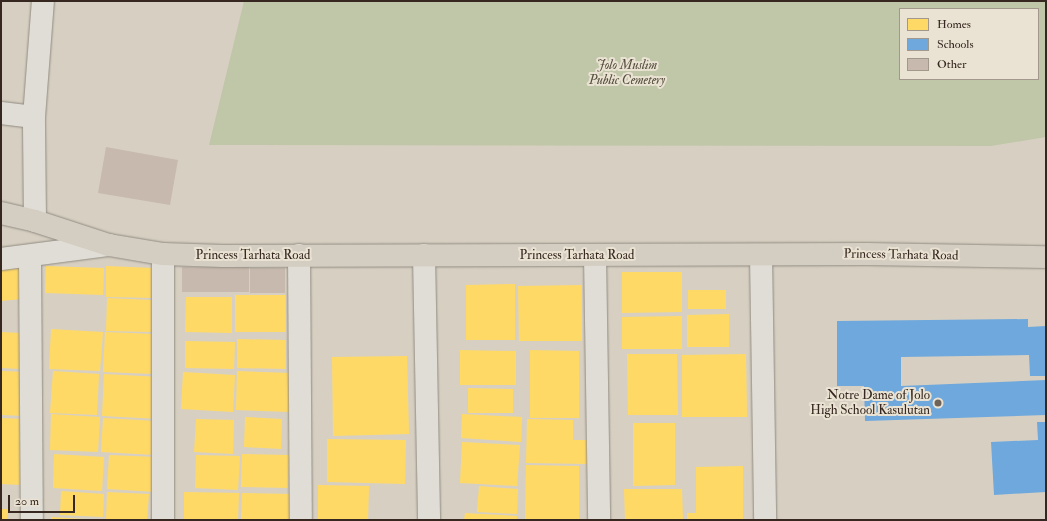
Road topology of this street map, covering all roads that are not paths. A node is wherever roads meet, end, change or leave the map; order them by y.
1 (43, 1) edge
2 (1, 113) edge
3 (34, 117) junction
4 (1, 213) edge
5 (35, 221) junction
6 (109, 245) junction
7 (163, 254) junction
8 (299, 255) junction
9 (424, 255) junction
10 (594, 255) junction
11 (761, 255) junction
12 (30, 257) junction
13 (1046, 257) edge
14 (1, 259) edge
15 (32, 520) edge
16 (163, 520) edge
17 (301, 520) edge
18 (429, 520) edge
19 (599, 520) edge
20 (765, 520) edge

1 - 3 street
2 - 3 street
3 - 5 street
4 - 5 main road, Princess Tarhata Road
5 - 6 main road, Princess Tarhata Road
6 - 7 main road, Princess Tarhata Road
6 - 12 street
7 - 8 main road, Princess Tarhata Road
7 - 16 street
8 - 9 main road, Princess Tarhata Road
8 - 17 street
9 - 10 main road, Princess Tarhata Road
9 - 18 street
10 - 11 main road, Princess Tarhata Road
10 - 19 street
11 - 13 main road, Princess Tarhata Road
11 - 20 street
12 - 14 street
12 - 15 street

